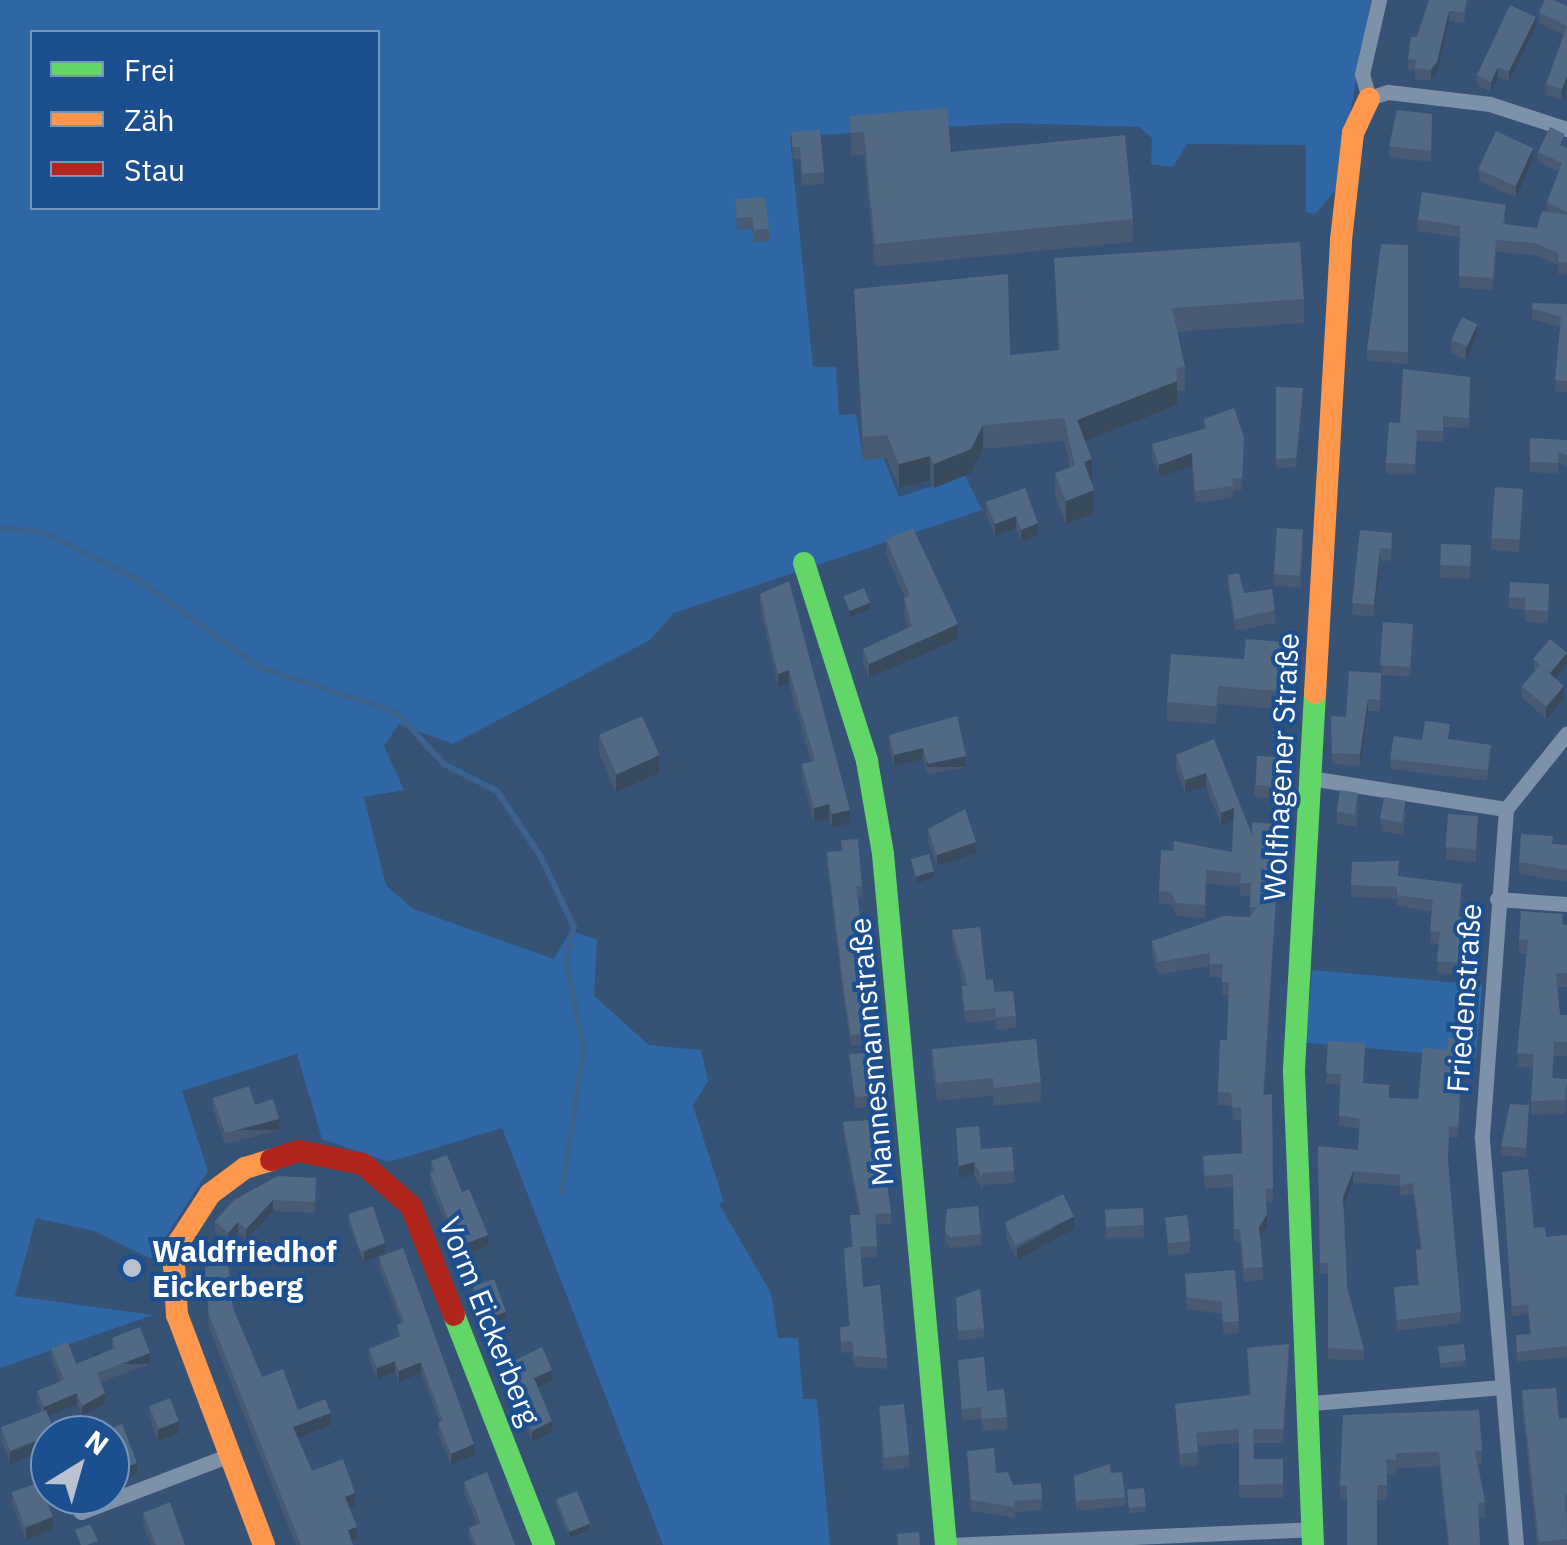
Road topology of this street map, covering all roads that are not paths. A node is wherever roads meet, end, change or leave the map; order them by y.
1 (1379, 0) edge
2 (1369, 98) junction
3 (1567, 128) edge
4 (804, 563) dead end
5 (1567, 733) edge
6 (1310, 778) junction
7 (1506, 810) junction
8 (1498, 899) junction
9 (1567, 904) edge
10 (1502, 1387) junction
11 (1312, 1402) junction
12 (232, 1454) junction
13 (130, 1493) edge
14 (1313, 1537) edge
15 (264, 1545) edge
16 (544, 1545) edge
17 (948, 1545) edge
18 (1516, 1545) edge

1 - 2 street, Wolfhagener Straße
2 - 3 street
2 - 6 street, Wolfhagener Straße
4 - 17 street, Mannesmannstraße
5 - 7 street
6 - 7 street
6 - 11 street, Wolfhagener Straße
7 - 8 street, Friedenstraße
8 - 9 street
8 - 10 street, Friedenstraße
10 - 11 street
10 - 18 street, Friedenstraße
11 - 14 street, Wolfhagener Straße
12 - 13 street
12 - 15 street, Vorm Eickerberg
12 - 16 street, Vorm Eickerberg
14 - 17 street, Mannesmannstraße

